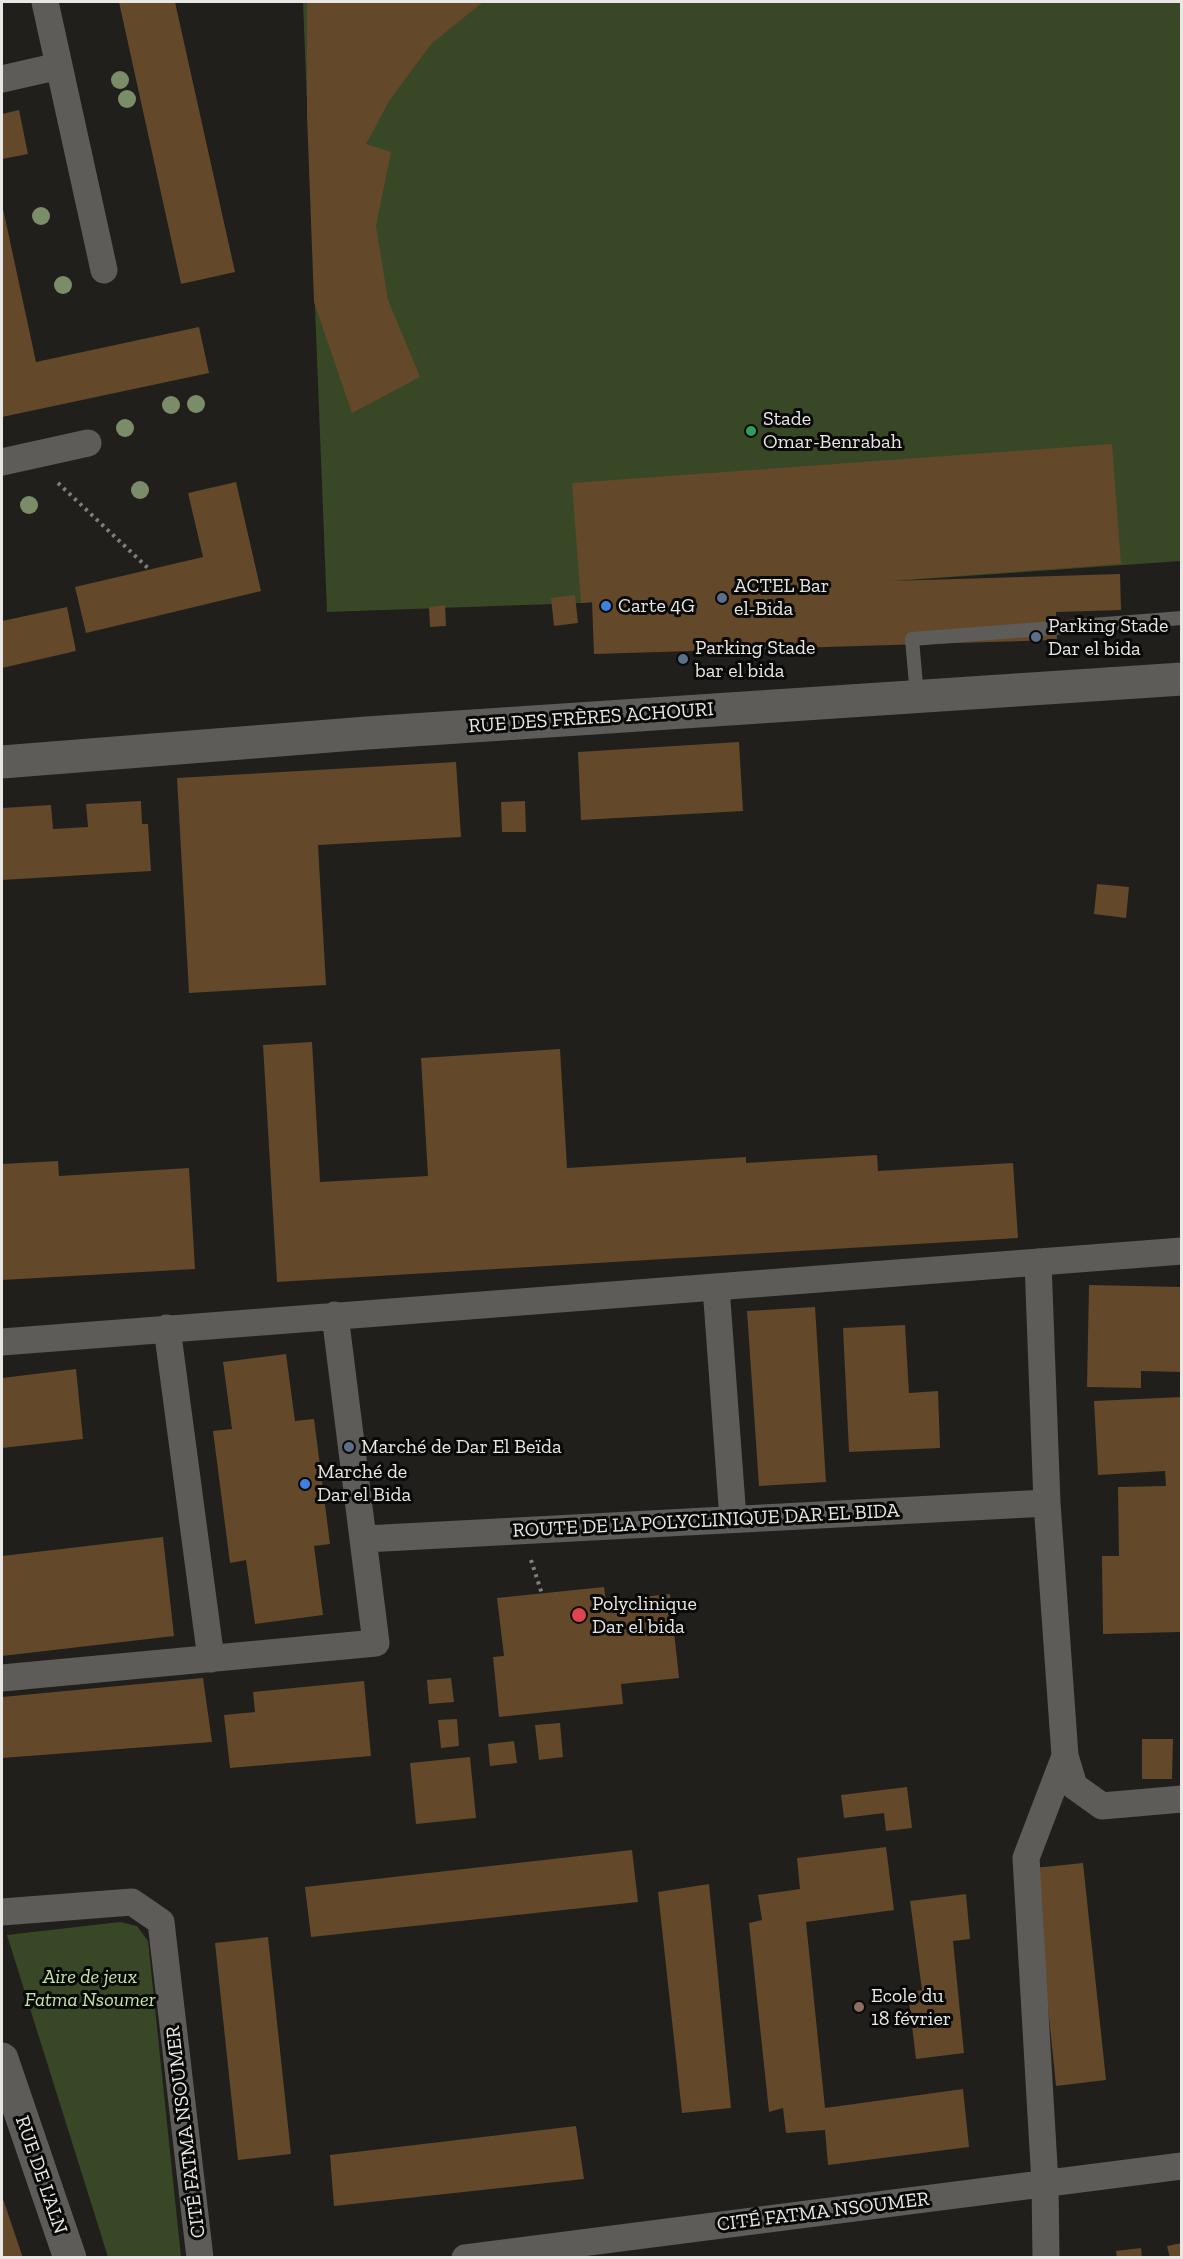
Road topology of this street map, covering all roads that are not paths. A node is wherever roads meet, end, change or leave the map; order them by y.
1 (45, 2) edge
2 (59, 66) junction
3 (2, 79) edge
4 (104, 270) dead end
5 (88, 443) dead end
6 (2, 462) edge
7 (1182, 618) edge
8 (1182, 679) edge
9 (917, 697) junction
10 (2, 762) edge
11 (1182, 1251) edge
12 (1038, 1262) junction
13 (716, 1287) junction
14 (335, 1315) junction
15 (166, 1328) junction
16 (2, 1342) edge
17 (1047, 1503) junction
18 (733, 1520) junction
19 (365, 1539) junction
20 (210, 1659) junction
21 (2, 1678) edge
22 (1065, 1756) junction
23 (1182, 1799) edge
24 (2, 1912) edge
25 (2, 2059) edge
26 (1182, 2166) edge
27 (1045, 2183) junction
28 (70, 2258) edge
29 (200, 2258) edge
30 (465, 2258) edge
31 (1046, 2258) edge

1 - 2 street
2 - 3 street
2 - 4 street
5 - 6 street
7 - 9 lane
8 - 9 street, RUE DES FRÈRES ACHOURI
9 - 10 street, RUE DES FRÈRES ACHOURI
11 - 12 street
12 - 13 street
12 - 17 street
13 - 14 street
13 - 18 street
14 - 15 street
14 - 19 street
15 - 16 street
15 - 20 street
17 - 18 street, ROUTE DE LA POLYCLINIQUE DAR EL BIDA
17 - 22 street
18 - 19 street, ROUTE DE LA POLYCLINIQUE DAR EL BIDA
19 - 20 street
20 - 21 street
22 - 23 street
22 - 27 street
24 - 29 street, CITÉ FATMA NSOUMER
25 - 28 street, RUE DE L'ALN
26 - 27 street, CITÉ FATMA NSOUMER
27 - 30 street, CITÉ FATMA NSOUMER
27 - 31 street

